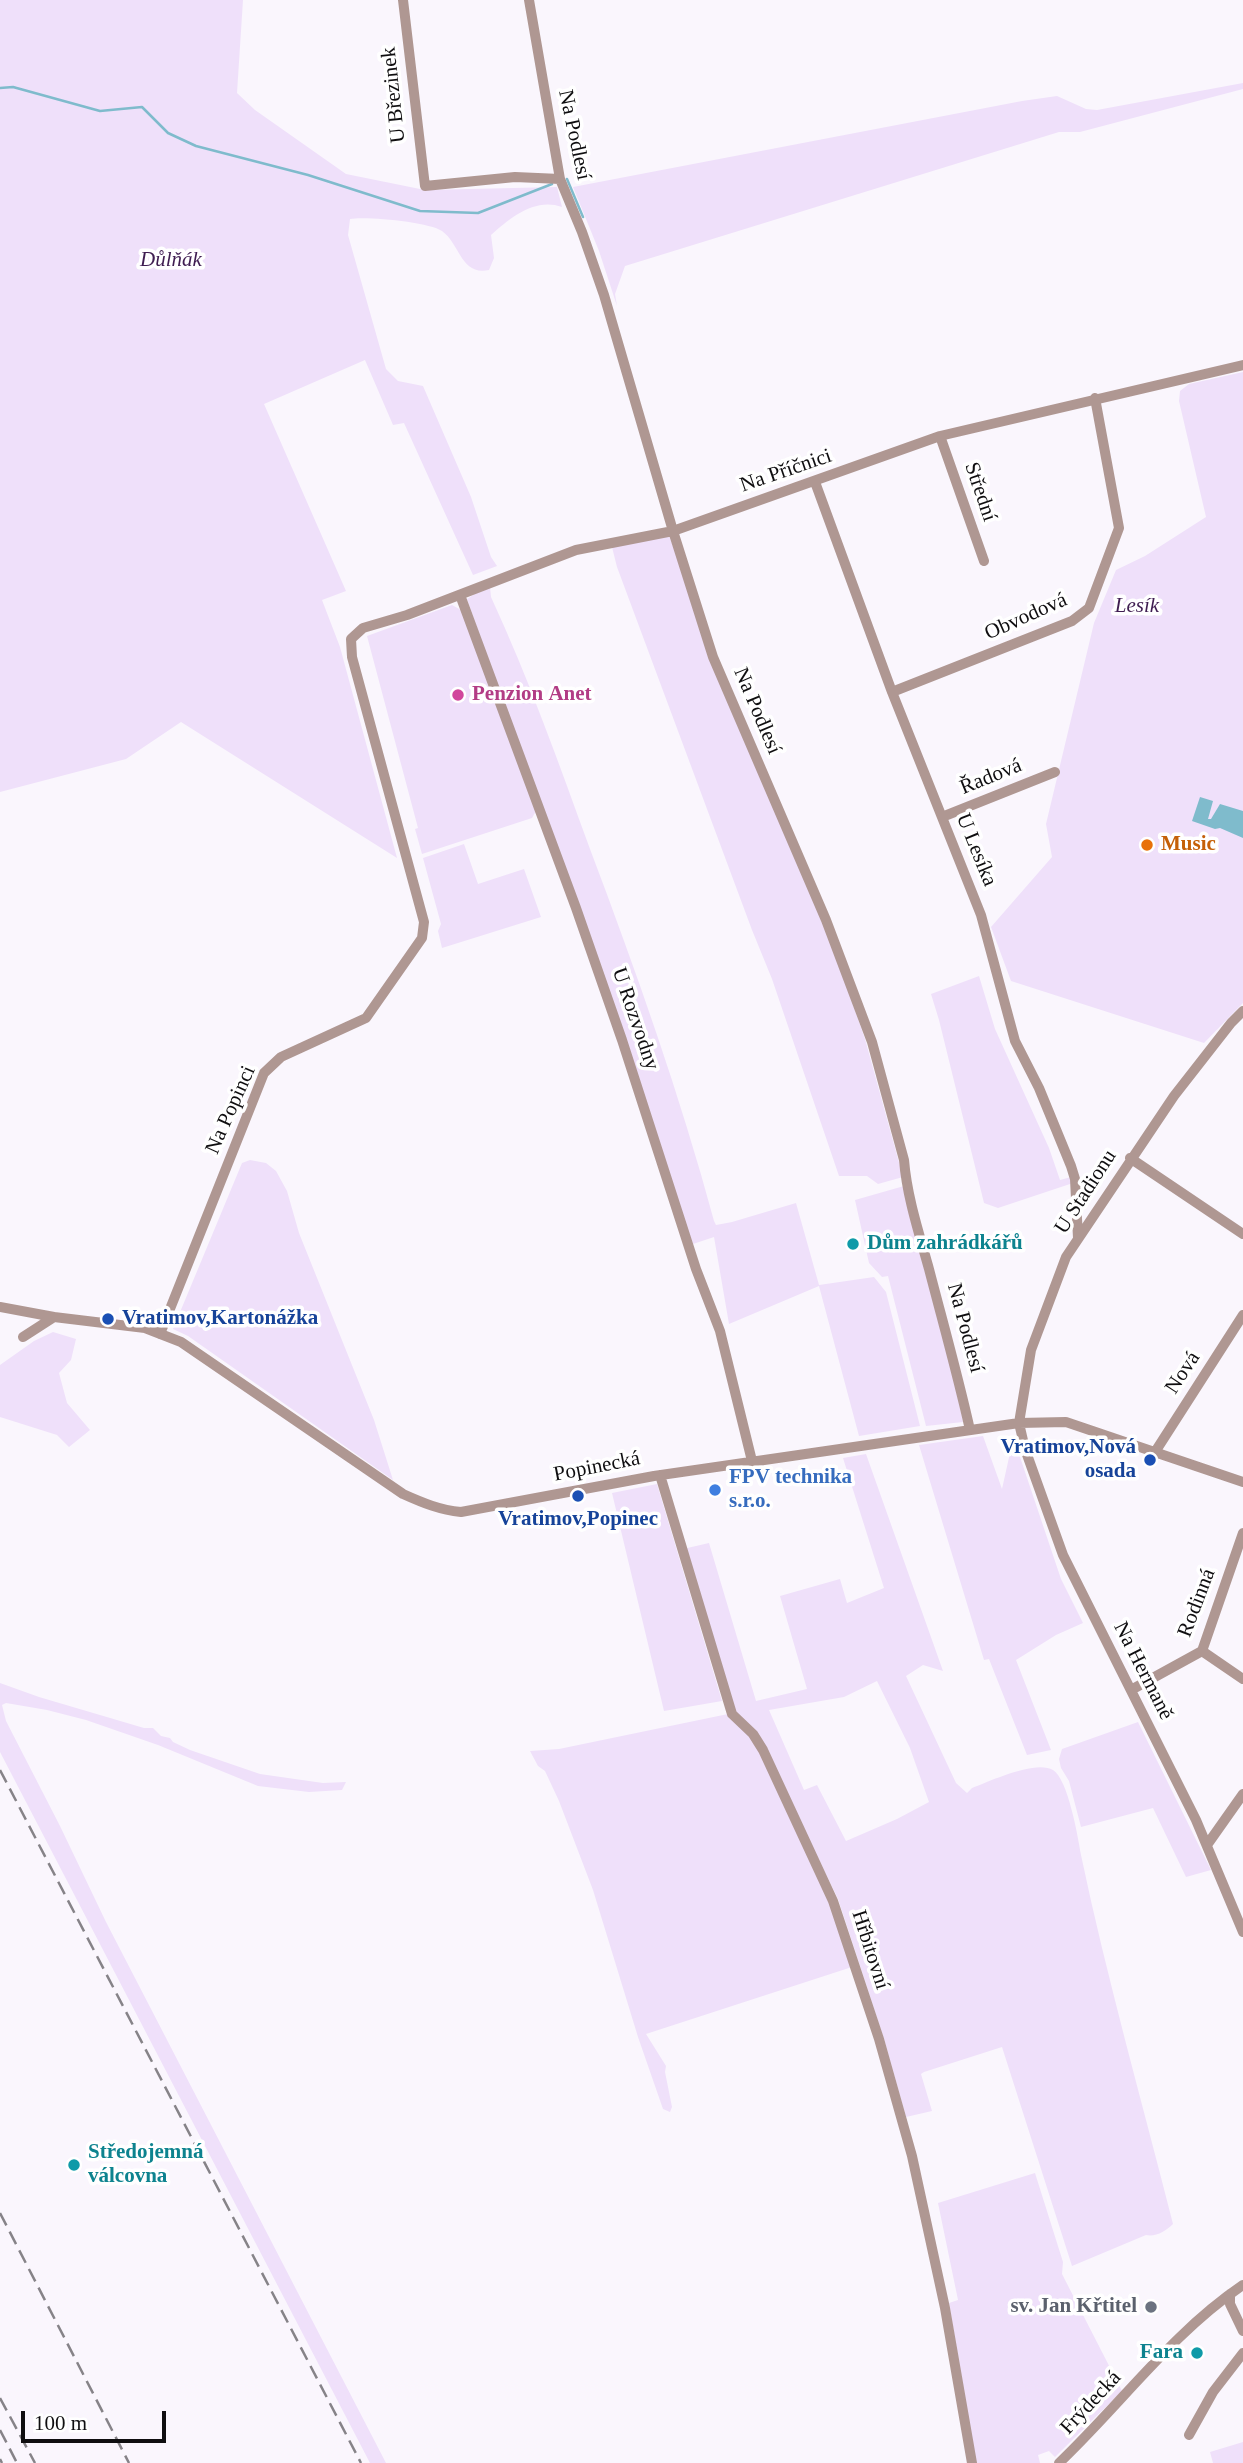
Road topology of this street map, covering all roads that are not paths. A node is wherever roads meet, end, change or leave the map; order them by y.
1 (403, 0) edge
2 (529, 0) edge
3 (560, 179) junction
4 (1243, 365) edge
5 (1095, 398) junction
6 (940, 436) junction
7 (815, 482) junction
8 (673, 531) junction
9 (984, 561) dead end
10 (460, 595) junction
11 (351, 639) joint
12 (892, 692) junction
13 (1055, 772) dead end
14 (942, 817) junction
15 (1243, 1011) edge
16 (1130, 1158) junction
17 (1243, 1234) edge
18 (1079, 1238) junction
19 (0, 1307) edge
20 (1243, 1315) edge
21 (54, 1317) junction
22 (160, 1334) junction
23 (23, 1337) dead end
24 (1019, 1423) junction
25 (970, 1430) junction
26 (1155, 1452) junction
27 (752, 1461) junction
28 (660, 1475) junction
29 (1243, 1482) edge
30 (1243, 1534) edge
31 (1202, 1651) junction
32 (1243, 1679) edge
33 (1131, 1690) junction
34 (1243, 1794) edge
35 (1207, 1845) junction
36 (1243, 1932) edge
37 (1243, 2285) edge
38 (1230, 2294) junction
39 (1243, 2331) edge
40 (1243, 2353) edge
41 (1189, 2435) dead end
42 (972, 2463) edge
43 (1059, 2463) edge

1 - 3 street, U Březinek
2 - 3 street, Na Podlesí
3 - 8 street, Na Podlesí
4 - 5 street, Na Příčnici
5 - 6 street, Na Příčnici
5 - 12 street, Obvodová
6 - 7 street, Na Příčnici
6 - 9 street, Střední
7 - 8 street, Na Příčnici
7 - 12 street, U Lesíka
8 - 10 street, Na Příčnici
8 - 25 street, Na Podlesí
10 - 11 street, Na Příčnici
10 - 27 street, U Rozvodny
11 - 22 street, Na Popinci
12 - 14 street, U Lesíka
13 - 14 street, Řadová
14 - 18 street, U Lesíka
15 - 16 street, U Stadionu
16 - 17 street
16 - 18 street, U Stadionu
18 - 24 street, U Stadionu
19 - 21 street, Popinecká
20 - 26 street, Nová
21 - 22 street, Popinecká
21 - 23 street
22 - 28 street, Popinecká
24 - 25 street, Popinecká
24 - 26 street, Popinecká
24 - 33 street, Na Hermaně
25 - 27 street, Popinecká
26 - 29 street, Popinecká
27 - 28 street, Popinecká
28 - 42 street, Hřbitovní
30 - 31 street, Rodinná
31 - 32 street
31 - 33 street, Rodinná
33 - 35 street, Na Hermaně
34 - 35 street
35 - 36 street, Na Hermaně
37 - 38 street, Frýdecká
38 - 39 street
38 - 43 street, Frýdecká
40 - 41 street

